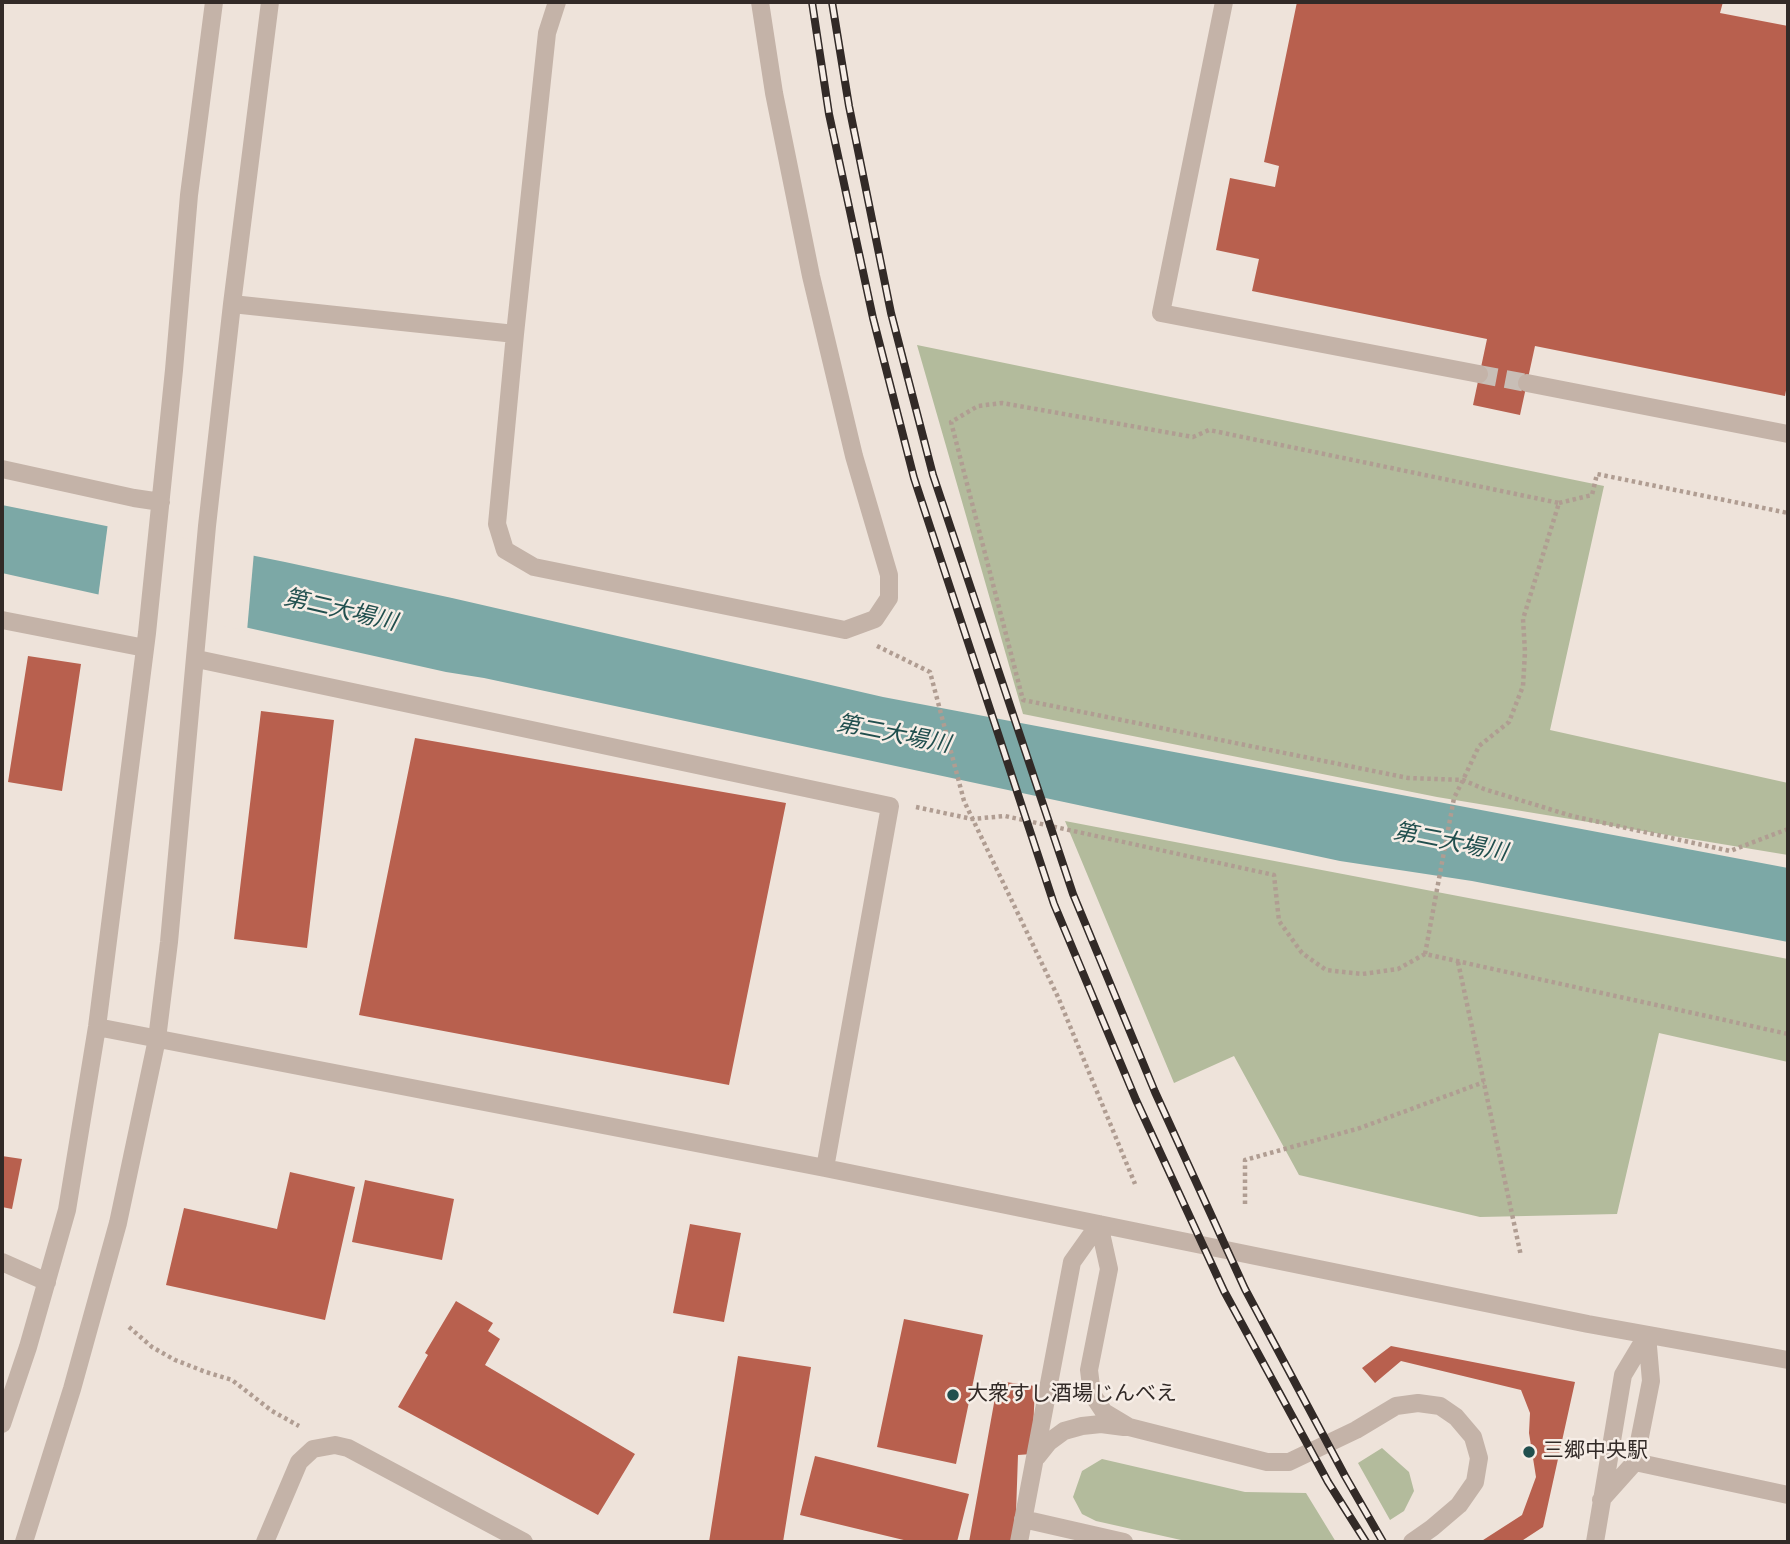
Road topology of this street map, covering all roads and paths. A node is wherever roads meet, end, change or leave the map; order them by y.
1 (214, 2) edge
2 (270, 2) edge
3 (556, 2) edge
4 (760, 2) edge
5 (1224, 2) edge
6 (232, 304) junction
7 (515, 334) junction
8 (1479, 374) tunnel mouth
9 (1527, 383) tunnel mouth
10 (1788, 434) edge
11 (2, 469) edge
12 (161, 502) junction
13 (1559, 503) junction
14 (1788, 513) edge
15 (2, 620) edge
16 (845, 630) junction
17 (146, 641) junction
18 (197, 650) junction
19 (1463, 780) junction
20 (891, 806) junction
21 (972, 818) junction
22 (1788, 829) edge
23 (1425, 954) junction
24 (1458, 962) junction
25 (97, 1027) junction
26 (1788, 1034) edge
27 (157, 1039) junction
28 (1484, 1082) junction
29 (825, 1168) junction
30 (1135, 1184) dead end
31 (1245, 1204) dead end
32 (1098, 1224) junction
33 (1521, 1256) dead end
34 (2, 1262) edge
35 (47, 1282) junction
36 (129, 1327) dead end
37 (1647, 1335) junction
38 (1788, 1360) edge
39 (2, 1424) edge
40 (1129, 1427) junction
41 (306, 1430) dead end
42 (1035, 1459) junction
43 (1635, 1462) junction
44 (1788, 1495) edge
45 (1601, 1500) junction
46 (1023, 1519) junction
47 (24, 1542) edge
48 (265, 1542) edge
49 (524, 1542) edge
50 (1018, 1542) edge
51 (1124, 1542) edge
52 (1412, 1542) edge
53 (1595, 1542) edge

1 - 12 street
2 - 6 street
3 - 7 street
4 - 16 street
5 - 8 street
6 - 7 street
6 - 18 street
7 - 16 street
9 - 10 street
11 - 12 street
12 - 17 street
13 - 14 path
13 - 19 path
13 - 19 path
15 - 17 street
16 - 21 path
17 - 25 street
18 - 20 street
18 - 27 street
19 - 22 path
19 - 23 path
20 - 21 path
20 - 29 street
21 - 23 path
21 - 30 path
23 - 24 path
24 - 26 path
24 - 28 path
25 - 27 street
25 - 35 street
27 - 29 street
27 - 47 street
28 - 31 path
28 - 33 path
29 - 32 street
32 - 37 street
32 - 40 street
32 - 42 street
34 - 35 street
35 - 39 street
36 - 41 path
37 - 38 street
37 - 43 street
37 - 45 street
40 - 42 street
40 - 52 street
42 - 46 street
43 - 44 street
43 - 45 street
45 - 53 street
46 - 50 street
46 - 51 street
48 - 49 street

